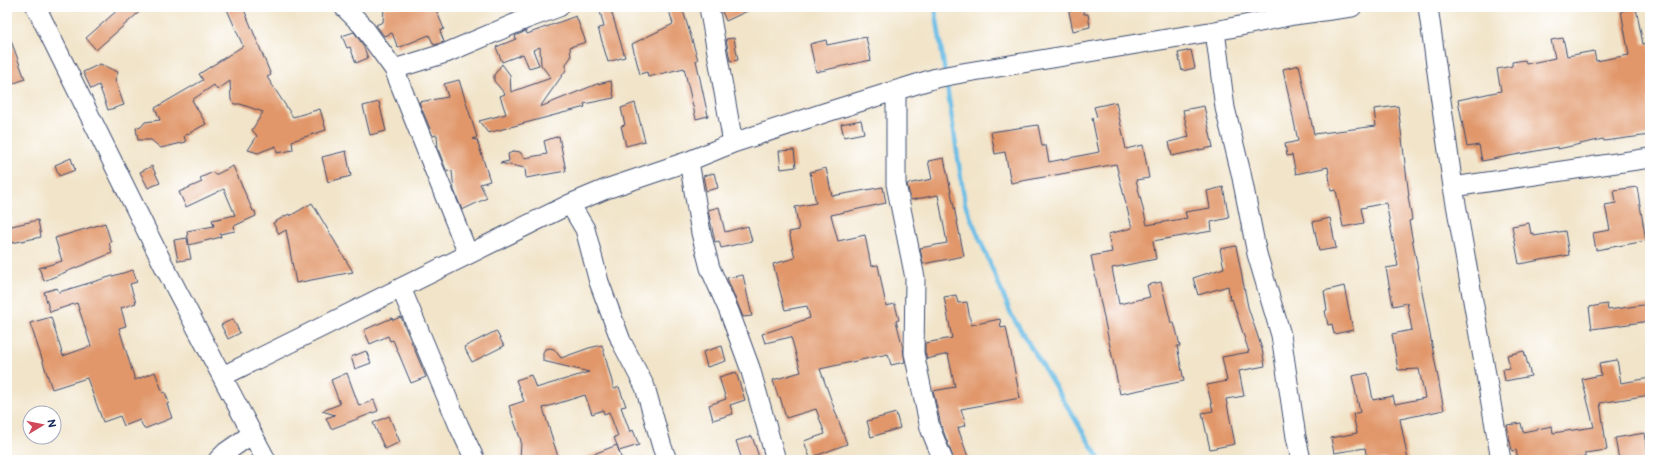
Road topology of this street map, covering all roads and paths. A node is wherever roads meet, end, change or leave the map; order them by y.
1 (36, 7) edge
2 (344, 7) edge
3 (559, 7) edge
4 (709, 7) edge
5 (1352, 7) edge
6 (1428, 7) edge
7 (1293, 11) edge
8 (1215, 31) junction
9 (394, 68) junction
10 (896, 90) junction
11 (734, 143) junction
12 (1650, 158) edge
13 (689, 161) junction
14 (1453, 187) junction
15 (570, 204) junction
16 (468, 254) junction
17 (401, 288) junction
18 (223, 376) junction
19 (252, 434) junction
20 (218, 460) edge
21 (266, 460) edge
22 (475, 460) edge
23 (668, 460) edge
24 (776, 460) edge
25 (943, 460) edge
26 (1301, 460) edge
27 (1501, 460) edge

1 - 18 street
2 - 9 street
3 - 9 street
4 - 11 street
5 - 7 street
6 - 14 street
7 - 8 street
8 - 10 street
8 - 26 street
9 - 16 street
10 - 11 street
10 - 25 street
11 - 13 street
12 - 14 street
13 - 15 street
13 - 24 street
14 - 27 street
15 - 16 street
15 - 23 street
16 - 17 street
17 - 18 street
17 - 22 street
18 - 19 street
19 - 20 street
19 - 21 street

